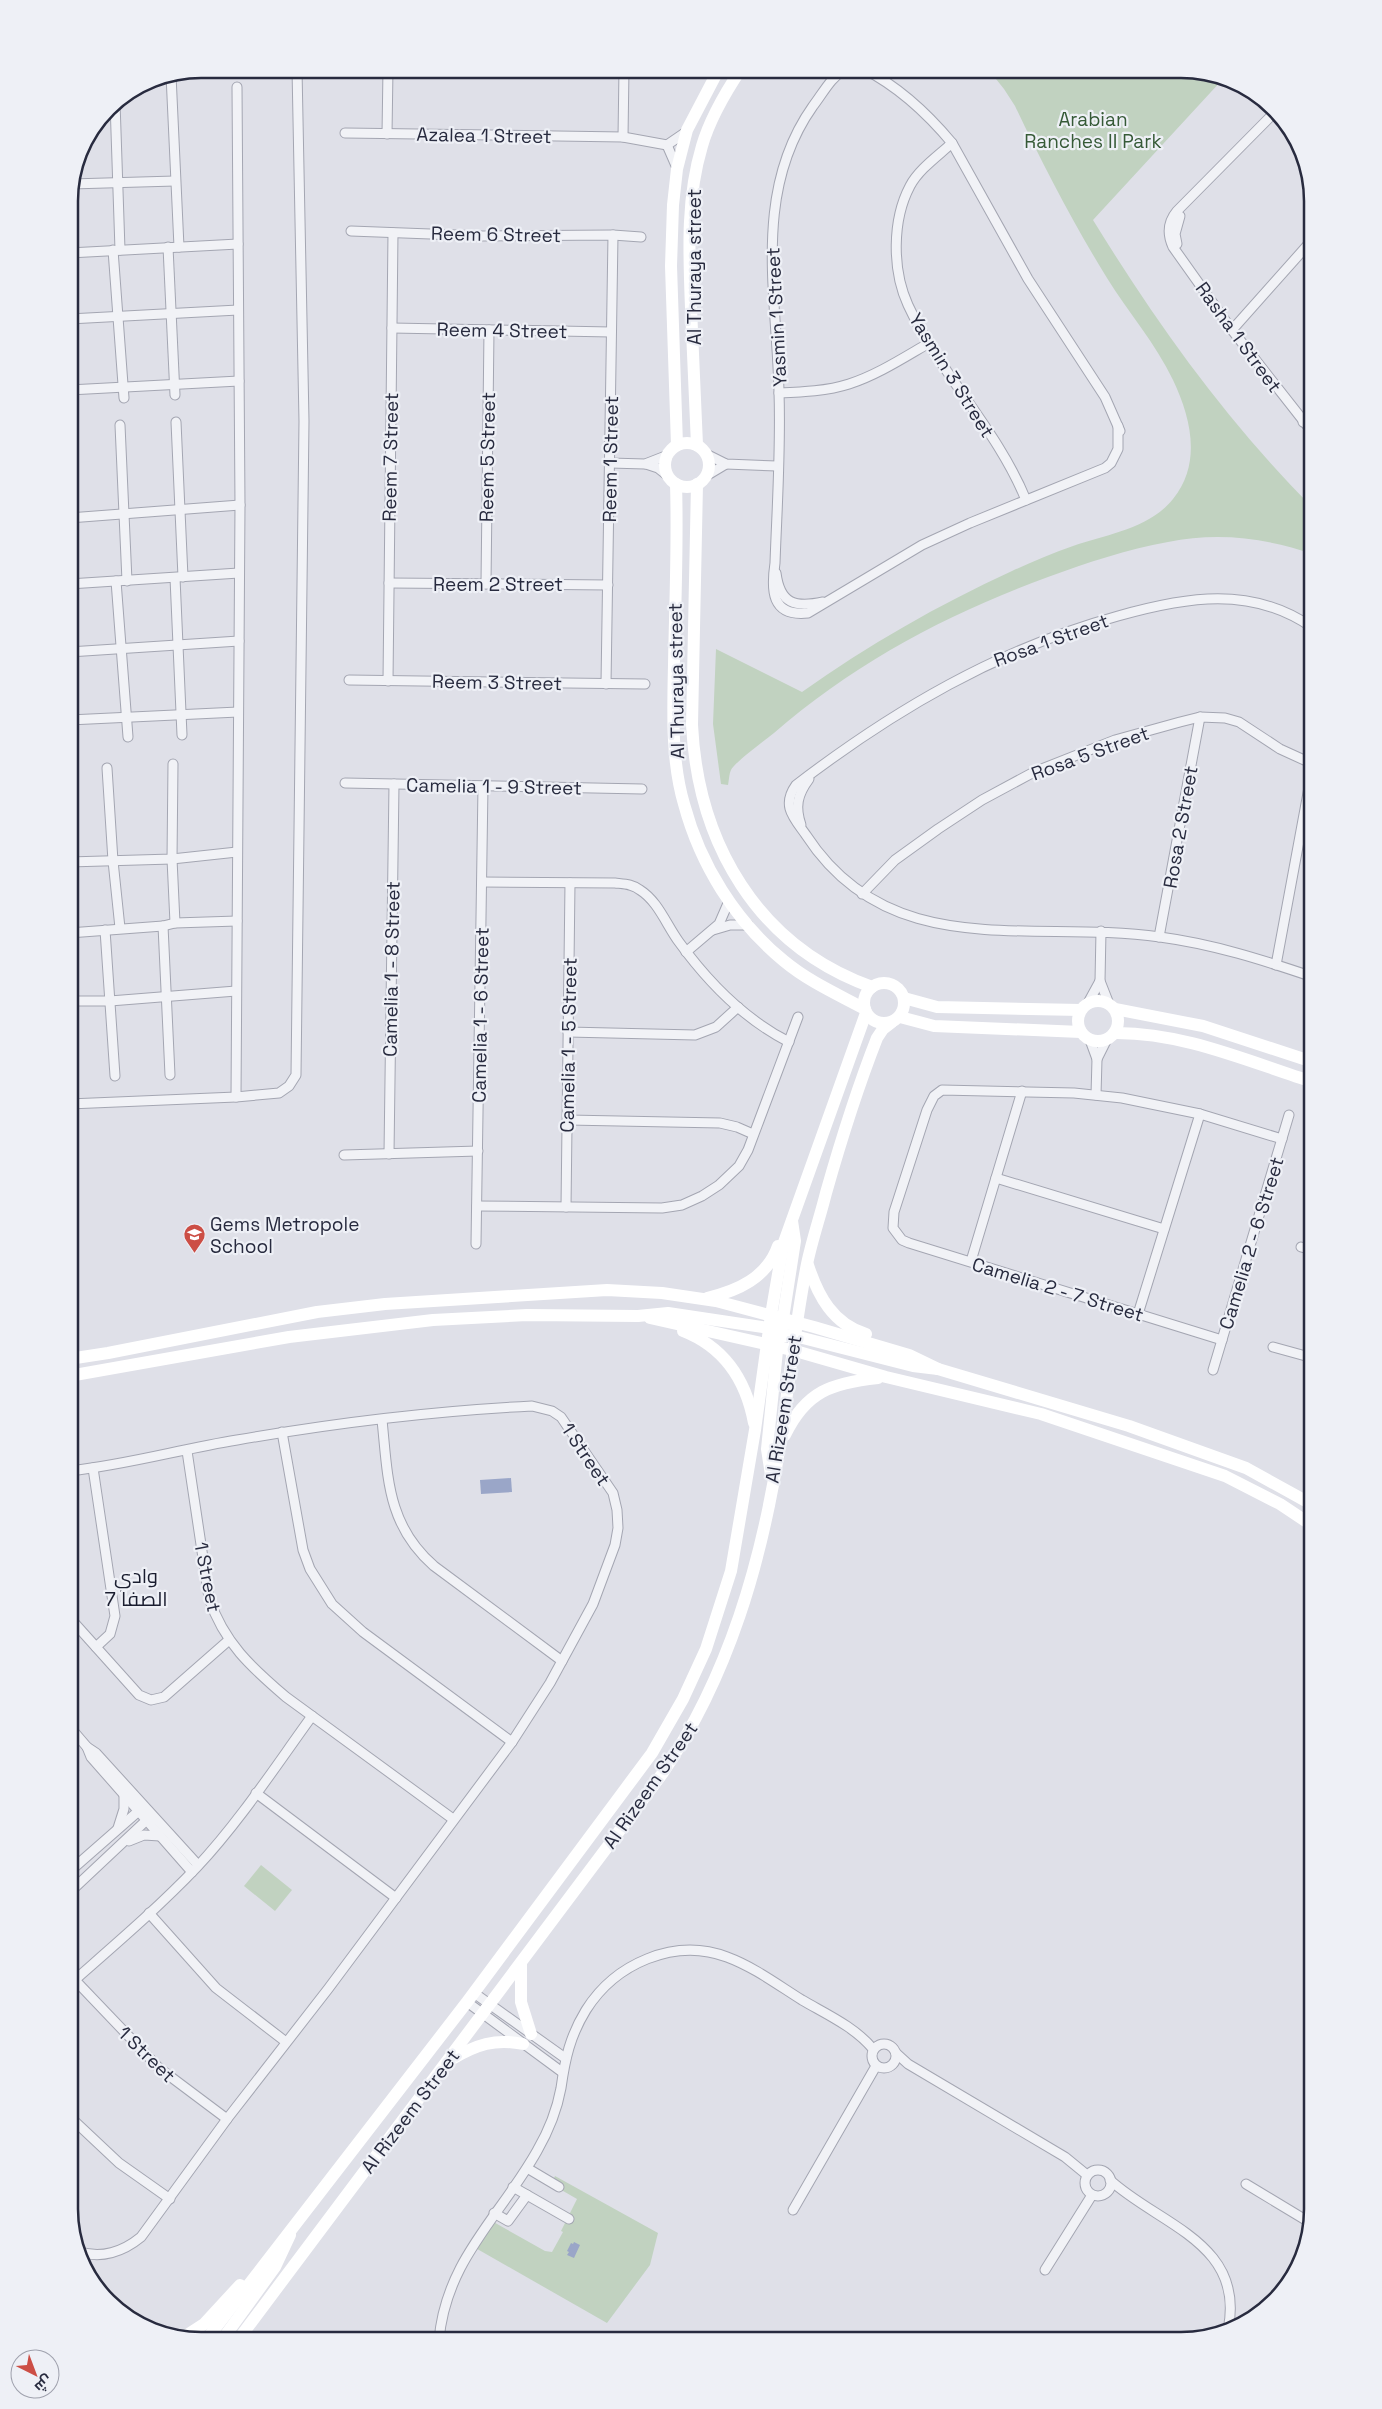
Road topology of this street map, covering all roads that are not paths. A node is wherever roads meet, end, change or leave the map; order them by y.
1 (297, 78) edge
2 (388, 78) edge
3 (624, 78) edge
4 (714, 78) edge
5 (735, 78) edge
6 (832, 78) edge
7 (835, 78) edge
8 (881, 78) edge
9 (171, 81) edge
10 (829, 84) junction
11 (237, 87) dead end
12 (114, 112) edge
13 (1268, 113) edge
14 (1271, 116) edge
15 (687, 130) junction
16 (344, 134) dead end
17 (386, 134) junction
18 (623, 137) junction
19 (1248, 137) junction
20 (952, 143) junction
21 (667, 145) junction
22 (677, 169) junction
23 (175, 181) junction
24 (118, 182) junction
25 (79, 184) edge
26 (351, 231) dead end
27 (393, 233) junction
28 (613, 235) junction
29 (641, 237) dead end
30 (238, 244) junction
31 (168, 247) junction
32 (179, 247) junction
33 (117, 250) junction
34 (1304, 250) edge
35 (78, 252) edge
36 (238, 310) junction
37 (172, 313) junction
38 (117, 315) junction
39 (78, 318) edge
40 (392, 328) junction
41 (489, 330) junction
42 (1232, 330) junction
43 (612, 332) junction
44 (929, 343) junction
45 (239, 381) junction
46 (175, 384) junction
47 (124, 387) junction
48 (78, 390) edge
49 (779, 393) junction
50 (175, 395) dead end
51 (124, 398) dead end
52 (176, 422) dead end
53 (1303, 422) edge
54 (120, 425) dead end
55 (701, 449) junction
56 (672, 450) junction
57 (610, 463) junction
58 (646, 464) junction
59 (726, 464) junction
60 (777, 466) junction
61 (672, 480) junction
62 (701, 480) junction
63 (1026, 500) junction
64 (240, 505) junction
65 (180, 510) junction
66 (124, 514) junction
67 (78, 517) edge
68 (239, 574) junction
69 (179, 577) junction
70 (116, 581) junction
71 (127, 581) junction
72 (78, 583) edge
73 (389, 583) junction
74 (486, 584) junction
75 (608, 585) junction
76 (1304, 623) edge
77 (239, 641) junction
78 (178, 645) junction
79 (121, 649) junction
80 (78, 651) edge
81 (349, 680) dead end
82 (388, 681) junction
83 (606, 684) junction
84 (644, 684) dead end
85 (238, 712) junction
86 (181, 714) junction
87 (1200, 717) junction
88 (127, 718) junction
89 (78, 720) edge
90 (182, 735) dead end
91 (128, 737) dead end
92 (1304, 761) edge
93 (173, 764) dead end
94 (107, 768) dead end
95 (346, 784) dead end
96 (394, 784) junction
97 (483, 786) junction
98 (642, 789) dead end
99 (1304, 814) edge
100 (237, 852) junction
101 (172, 860) junction
102 (113, 861) junction
103 (78, 862) edge
104 (482, 882) junction
105 (570, 883) junction
106 (862, 894) junction
107 (729, 901) junction
108 (237, 921) junction
109 (175, 923) junction
110 (748, 925) junction
111 (163, 926) junction
112 (120, 928) junction
113 (105, 930) junction
114 (713, 930) junction
115 (78, 932) edge
116 (1102, 932) junction
117 (1159, 937) junction
118 (686, 952) junction
119 (1276, 965) junction
120 (1304, 975) edge
121 (1100, 981) junction
122 (872, 987) junction
123 (236, 991) junction
124 (166, 996) junction
125 (904, 998) junction
126 (78, 1001) edge
127 (110, 1001) junction
128 (738, 1007) junction
129 (1084, 1007) junction
130 (1112, 1007) junction
131 (865, 1011) junction
132 (798, 1017) dead end
133 (896, 1020) junction
134 (568, 1032) junction
135 (1085, 1036) junction
136 (1111, 1036) junction
137 (789, 1042) junction
138 (1097, 1059) junction
139 (1304, 1059) edge
140 (170, 1075) dead end
141 (115, 1076) dead end
142 (844, 1078) junction
143 (1304, 1079) edge
144 (860, 1084) junction
145 (1022, 1091) junction
146 (1096, 1095) junction
147 (236, 1098) junction
148 (78, 1104) edge
149 (832, 1107) junction
150 (849, 1114) junction
151 (1200, 1114) junction
152 (1289, 1115) dead end
153 (568, 1120) junction
154 (754, 1134) junction
155 (1282, 1139) junction
156 (478, 1151) junction
157 (389, 1154) junction
158 (344, 1155) dead end
159 (996, 1178) junction
160 (477, 1206) junction
161 (566, 1207) junction
162 (791, 1219) junction
163 (1164, 1229) junction
164 (476, 1244) dead end
165 (970, 1261) junction
166 (807, 1262) junction
167 (702, 1299) junction
168 (1138, 1314) junction
169 (638, 1316) junction
170 (796, 1322) junction
171 (778, 1332) junction
172 (1222, 1340) junction
173 (1273, 1347) dead end
174 (792, 1350) junction
175 (1304, 1356) edge
176 (78, 1358) edge
177 (938, 1370) junction
178 (1213, 1370) dead end
179 (78, 1374) edge
180 (886, 1377) junction
181 (382, 1420) junction
182 (755, 1430) junction
183 (282, 1432) junction
184 (780, 1446) junction
185 (187, 1450) junction
186 (93, 1468) junction
187 (78, 1470) edge
188 (772, 1482) junction
189 (1304, 1500) edge
190 (1304, 1520) edge
191 (78, 1627) edge
192 (229, 1640) junction
193 (96, 1647) junction
194 (562, 1661) junction
195 (312, 1716) junction
196 (78, 1736) edge
197 (512, 1742) junction
198 (88, 1747) junction
199 (256, 1793) junction
200 (124, 1794) junction
201 (142, 1809) junction
202 (149, 1817) junction
203 (453, 1819) junction
204 (116, 1831) junction
205 (160, 1836) junction
206 (120, 1846) junction
207 (78, 1864) edge
208 (195, 1869) junction
209 (78, 1885) edge
210 (396, 1898) junction
211 (149, 1913) junction
212 (521, 1962) junction
213 (78, 1978) edge
214 (78, 1989) edge
215 (470, 1997) junction
216 (486, 2009) junction
217 (527, 2039) junction
218 (286, 2042) junction
219 (873, 2049) junction
220 (896, 2053) junction
221 (564, 2058) junction
222 (448, 2061) junction
223 (876, 2066) junction
224 (891, 2066) junction
225 (913, 2067) junction
226 (562, 2072) junction
227 (227, 2119) junction
228 (78, 2124) edge
229 (527, 2168) junction
230 (1087, 2175) junction
231 (1110, 2180) junction
232 (1246, 2184) dead end
233 (559, 2186) dead end
234 (513, 2187) junction
235 (1107, 2192) junction
236 (1128, 2194) junction
237 (527, 2195) junction
238 (1092, 2195) junction
239 (170, 2199) junction
240 (793, 2210) dead end
241 (494, 2213) junction
242 (569, 2219) dead end
243 (1303, 2219) edge
244 (292, 2226) junction
245 (86, 2252) edge
246 (1045, 2270) dead end
247 (249, 2282) junction
248 (260, 2311) junction
249 (1229, 2322) edge
250 (193, 2331) edge
251 (213, 2331) edge
252 (229, 2331) edge
253 (245, 2331) edge
254 (253, 2331) edge
255 (440, 2331) edge

1 - 147 street
2 - 17 street
3 - 18 street
4 - 15 street, Al Thuraya street
5 - 55 street, Al Thuraya street
6 - 10 street, Yasmin 1 Street
7 - 10 street, Yasmin 1 Street
8 - 20 street, Yasmin 1 Street
9 - 23 street
10 - 49 street, Yasmin 1 Street
11 - 30 street
12 - 24 street
13 - 19 street, Rasha 1 Street
14 - 19 street, Rasha 1 Street
15 - 21 street
15 - 22 street, Al Thuraya street
16 - 17 street, Azalea 1 Street
17 - 18 street, Azalea 1 Street
18 - 21 street, Azalea 1 Street
19 - 42 street, Rasha 1 Street
20 - 44 street, Yasmin 3 Street
20 - 63 street, Yasmin 1 Street
21 - 22 street
22 - 56 street, Al Thuraya street
23 - 24 street
23 - 32 street
24 - 25 street
24 - 33 street
26 - 27 street, Reem 6 Street
27 - 28 street, Reem 6 Street
27 - 40 street, Reem 7 Street
28 - 29 street, Reem 6 Street
28 - 43 street, Reem 1 Street
30 - 32 street
30 - 36 street
31 - 32 street
31 - 33 street
31 - 37 street
33 - 35 street
33 - 38 street
34 - 42 street
36 - 37 street
36 - 45 street
37 - 38 street
37 - 46 street
38 - 39 street
38 - 47 street
40 - 41 street, Reem 4 Street
40 - 73 street, Reem 7 Street
41 - 43 street, Reem 4 Street
41 - 74 street, Reem 5 Street
42 - 53 street, Rasha 1 Street
43 - 57 street, Reem 1 Street
44 - 49 street
44 - 63 street, Yasmin 3 Street
45 - 46 street
45 - 64 street
46 - 47 street
46 - 50 street
47 - 48 street
47 - 51 street
49 - 60 street, Yasmin 1 Street
52 - 65 street
54 - 66 street
55 - 56 street
55 - 59 street
55 - 62 street
56 - 58 street
56 - 61 street
57 - 58 street
57 - 75 street, Reem 1 Street
58 - 61 street
59 - 60 street
59 - 62 street
60 - 63 street, Yasmin 1 Street
61 - 62 street
61 - 107 street, Al Thuraya street
62 - 122 street, Al Thuraya street
64 - 65 street
64 - 68 street
65 - 66 street
65 - 69 street
66 - 67 street
66 - 71 street
68 - 69 street
68 - 77 street
69 - 71 street
69 - 78 street
70 - 71 street
70 - 72 street
70 - 79 street
73 - 74 street, Reem 2 Street
73 - 82 street, Reem 7 Street
74 - 75 street, Reem 2 Street
75 - 83 street, Reem 1 Street
76 - 106 street, Rosa 1 Street
77 - 78 street
77 - 85 street
78 - 79 street
78 - 86 street
79 - 80 street
79 - 88 street
81 - 82 street, Reem 3 Street
82 - 83 street, Reem 3 Street
83 - 84 street, Reem 3 Street
85 - 86 street
85 - 100 street
86 - 88 street
86 - 90 street
87 - 92 street, Rosa 5 Street
87 - 106 street, Rosa 5 Street
87 - 117 street, Rosa 2 Street
88 - 89 street
88 - 91 street
93 - 101 street
94 - 102 street
95 - 96 street, Camelia 1 - 9 Street
96 - 97 street, Camelia 1 - 9 Street
96 - 157 street, Camelia 1 - 8 Street
97 - 98 street, Camelia 1 - 9 Street
97 - 104 street, Camelia 1 - 6 Street
99 - 119 street
100 - 101 street
100 - 108 street
101 - 102 street
101 - 109 street
102 - 103 street
102 - 112 street
104 - 105 street
104 - 156 street, Camelia 1 - 6 Street
105 - 118 street
105 - 134 street, Camelia 1 - 5 Street
106 - 116 street, Rosa 1 Street
107 - 110 street, Al Thuraya street
107 - 114 street
108 - 109 street
108 - 123 street
109 - 111 street
110 - 114 street
110 - 131 street, Al Thuraya street
111 - 112 street
111 - 124 street
112 - 113 street
113 - 115 street
113 - 127 street
114 - 118 street
116 - 117 street, Rosa 1 Street
116 - 121 street
117 - 119 street, Rosa 1 Street
118 - 128 street
119 - 120 street, Rosa 1 Street
121 - 129 street
121 - 130 street
122 - 125 street
122 - 131 street
123 - 124 street
123 - 147 street
124 - 127 street
124 - 140 street
125 - 129 street
125 - 133 street
126 - 127 street
127 - 141 street
128 - 134 street
128 - 137 street
129 - 130 street
129 - 135 street
130 - 136 street
130 - 139 street
131 - 133 street
131 - 142 street
132 - 137 street
133 - 135 street
133 - 144 street, Al Rizeem Street
134 - 153 street, Camelia 1 - 5 Street
135 - 136 street
135 - 138 street
136 - 138 street
136 - 143 street
137 - 154 street
138 - 146 street
142 - 144 street
142 - 149 street
144 - 150 street, Al Rizeem Street
145 - 146 street
145 - 159 street
145 - 165 street, Camelia 2 - 7 Street
146 - 151 street
147 - 148 street
149 - 150 street
149 - 162 street
150 - 166 street, Al Rizeem Street
151 - 155 street
151 - 163 street
152 - 155 street, Camelia 2 - 6 Street
153 - 154 street
153 - 161 street, Camelia 1 - 5 Street
154 - 161 street
155 - 172 street, Camelia 2 - 6 Street
156 - 157 street
156 - 160 street, Camelia 1 - 6 Street
157 - 158 street
159 - 163 street
159 - 165 street
160 - 161 street
160 - 164 street, Camelia 1 - 6 Street
162 - 167 street
162 - 171 street
163 - 168 street
165 - 168 street, Camelia 2 - 7 Street
166 - 170 street, Al Rizeem Street
166 - 177 street
167 - 171 street
167 - 176 street
168 - 172 street, Camelia 2 - 7 Street
169 - 171 street
169 - 179 street
169 - 182 street
170 - 171 street
170 - 177 street
171 - 174 street
171 - 177 street
171 - 182 street, Al Rizeem Street
171 - 188 street
172 - 178 street, Camelia 2 - 6 Street
173 - 175 street
174 - 180 street
174 - 184 street, Al Rizeem Street
177 - 189 street
180 - 184 street
180 - 190 street
181 - 183 street, 1 Street
181 - 194 street
181 - 194 street, 1 Street
182 - 215 street, Al Rizeem Street
183 - 185 street, 1 Street
183 - 197 street
184 - 188 street, Al Rizeem Street
185 - 186 street, 1 Street
185 - 192 street, 1 Street
186 - 187 street, 1 Street
186 - 193 street
188 - 212 street, Al Rizeem Street
191 - 193 street
192 - 193 street
192 - 195 street, 1 Street
194 - 197 street, 1 Street
195 - 199 street, 1 Street
195 - 203 street, 1 Street
196 - 198 street
197 - 203 street, 1 Street
198 - 200 street
198 - 201 street
199 - 208 street, 1 Street
199 - 210 street
200 - 201 street
200 - 204 street
201 - 202 street
201 - 204 street
202 - 205 street
202 - 206 street
202 - 208 street
203 - 210 street, 1 Street
204 - 207 street
205 - 206 street
205 - 208 street
206 - 209 street
208 - 211 street, 1 Street
210 - 218 street, 1 Street
211 - 213 street, 1 Street
211 - 218 street
212 - 216 street, Al Rizeem Street
212 - 217 street
214 - 227 street, 1 Street
215 - 216 street
215 - 244 street, Al Rizeem Street
216 - 217 street
216 - 222 street, Al Rizeem Street
217 - 221 street
217 - 222 street
217 - 226 street
218 - 227 street, 1 Street
219 - 220 street
219 - 221 street
219 - 223 street
220 - 224 street
220 - 225 street
221 - 226 street
222 - 248 street, Al Rizeem Street
223 - 224 street
223 - 240 street
224 - 225 street
225 - 230 street
226 - 229 street
227 - 239 street, 1 Street
228 - 239 street
229 - 233 street
229 - 234 street
230 - 231 street
230 - 238 street
231 - 235 street
231 - 236 street
232 - 243 street
234 - 237 street
234 - 241 street
235 - 236 street
235 - 238 street
236 - 249 street
237 - 241 street
237 - 242 street
238 - 246 street
239 - 245 street, 1 Street
241 - 255 street
244 - 247 street, Al Rizeem Street
244 - 252 street
247 - 250 street
247 - 251 street, Al Rizeem Street
248 - 253 street, Al Rizeem Street
248 - 254 street

